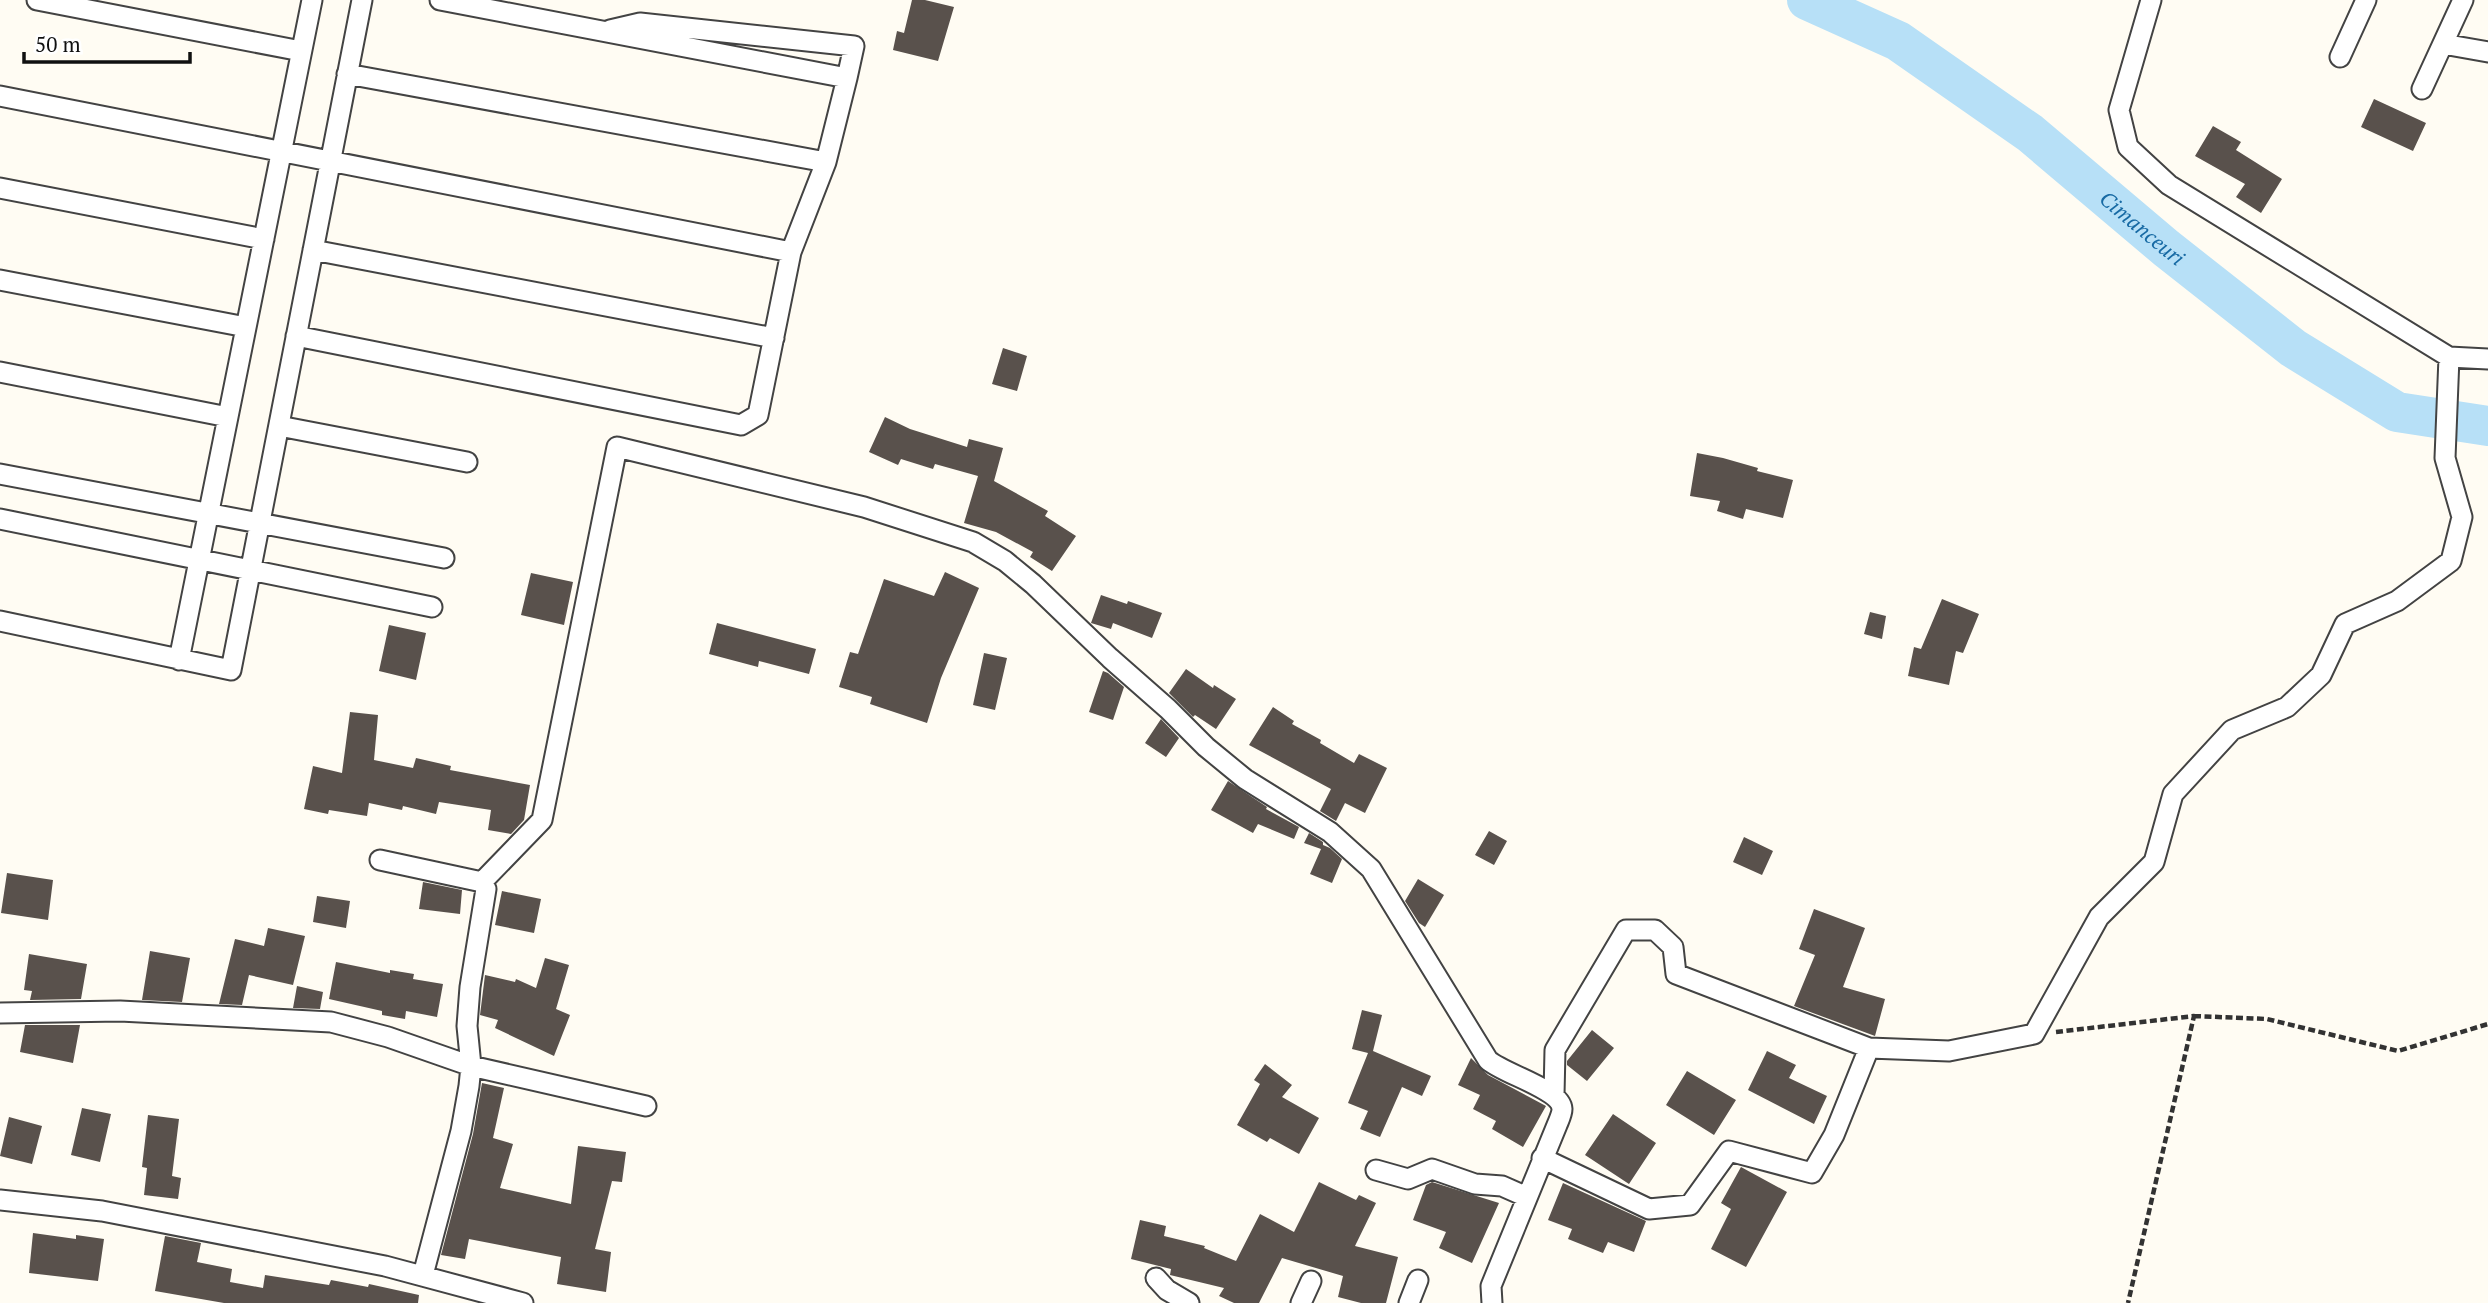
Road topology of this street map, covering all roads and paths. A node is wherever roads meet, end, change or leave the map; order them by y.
1 (37, 0) edge
2 (312, 0) edge
3 (362, 0) edge
4 (440, 0) edge
5 (2151, 0) edge
6 (2367, 0) edge
7 (2463, 0) edge
8 (602, 31) junction
9 (2443, 44) junction
10 (301, 51) junction
11 (2488, 52) edge
12 (2340, 57) dead end
13 (347, 74) junction
14 (847, 78) junction
15 (2422, 89) dead end
16 (0, 96) edge
17 (281, 152) junction
18 (330, 160) junction
19 (826, 162) junction
20 (0, 188) edge
21 (264, 239) junction
22 (313, 250) junction
23 (791, 252) junction
24 (0, 280) edge
25 (246, 327) junction
26 (296, 336) junction
27 (774, 338) junction
28 (2449, 357) junction
29 (2488, 359) edge
30 (0, 372) edge
31 (228, 417) junction
32 (279, 426) junction
33 (467, 462) dead end
34 (0, 474) edge
35 (209, 513) junction
36 (0, 519) edge
37 (260, 523) junction
38 (444, 558) dead end
39 (199, 559) junction
40 (251, 570) junction
41 (432, 607) dead end
42 (0, 621) edge
43 (179, 660) junction
44 (380, 860) dead end
45 (481, 882) junction
46 (0, 1013) edge
47 (2194, 1016) junction
48 (2488, 1024) edge
49 (2034, 1034) junction
50 (1868, 1048) junction
51 (471, 1066) junction
52 (1554, 1095) junction
53 (646, 1106) dead end
54 (1542, 1158) junction
55 (1376, 1170) dead end
56 (1527, 1197) junction
57 (0, 1200) edge
58 (423, 1275) junction
59 (1156, 1278) dead end
60 (1418, 1280) dead end
61 (1311, 1281) dead end
62 (523, 1303) edge
63 (1189, 1303) edge
64 (1301, 1303) edge
65 (1409, 1303) edge
66 (1492, 1303) edge
67 (2127, 1303) edge

1 - 10 street
2 - 10 street
3 - 13 street
4 - 8 street
5 - 28 street
6 - 12 street
7 - 9 street
8 - 14 street
8 - 14 street
9 - 11 street
9 - 15 street
10 - 17 street
13 - 18 street
13 - 19 street
14 - 19 street
16 - 17 street
17 - 18 street
17 - 21 street
18 - 22 street
18 - 23 street
19 - 23 street
20 - 21 street
21 - 25 street
22 - 26 street
22 - 27 street
23 - 27 street
24 - 25 street
25 - 31 street
26 - 27 street
26 - 32 street
28 - 29 street
28 - 49 street
30 - 31 street
31 - 35 street
32 - 33 street
32 - 37 street
34 - 35 street
35 - 37 street
35 - 39 street
36 - 39 street
37 - 38 street
37 - 40 street
39 - 40 street
39 - 43 street
40 - 41 street
40 - 43 street
42 - 43 street
44 - 45 street
45 - 51 street
45 - 52 street
46 - 51 street
47 - 48 path
47 - 49 path
47 - 67 path
49 - 50 street
50 - 52 street
50 - 54 street
51 - 53 street
51 - 58 street
52 - 54 street
54 - 56 street
55 - 56 street
56 - 66 street
57 - 58 street
58 - 62 street
59 - 63 street
60 - 65 street
61 - 64 street

